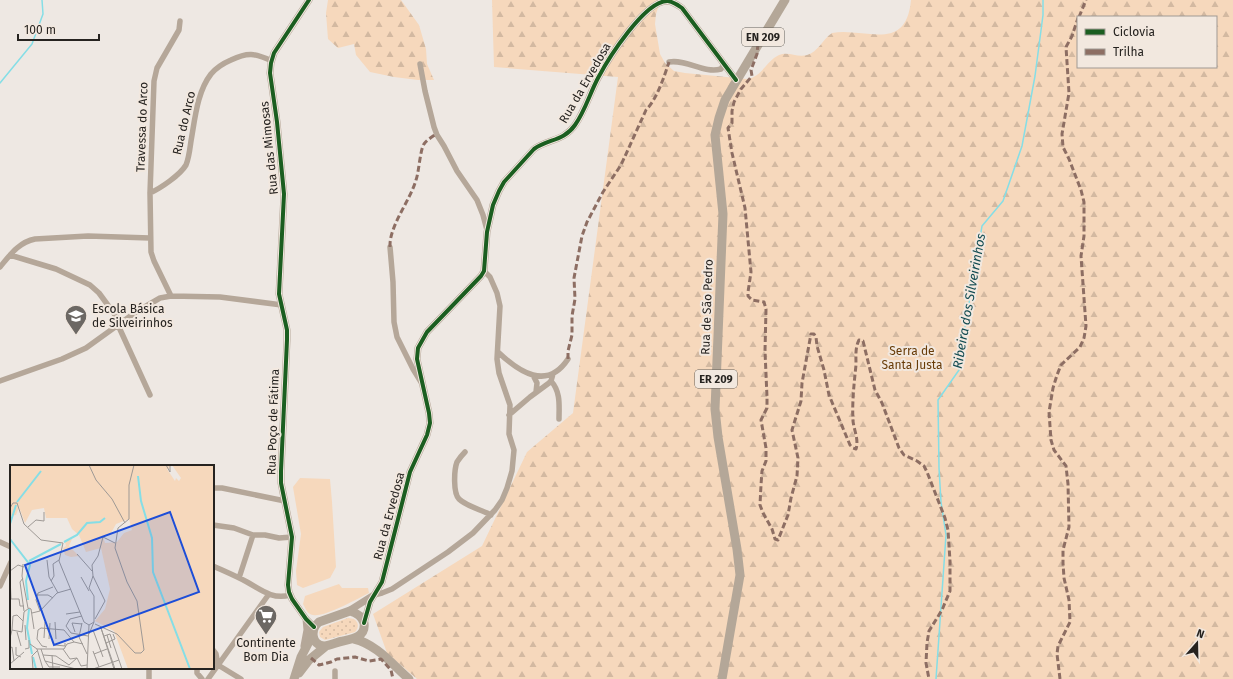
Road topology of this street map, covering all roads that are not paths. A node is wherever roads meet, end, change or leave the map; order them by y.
1 (309, 0) edge
2 (785, 0) edge
3 (180, 21) dead end
4 (272, 61) junction
5 (669, 62) dead end
6 (420, 64) dead end
7 (724, 64) junction
8 (738, 77) junction
9 (150, 193) junction
10 (487, 232) junction
11 (150, 238) junction
12 (390, 247) dead end
13 (10, 255) junction
14 (0, 267) edge
15 (484, 271) junction
16 (172, 296) junction
17 (282, 305) junction
18 (119, 324) junction
19 (498, 352) junction
20 (568, 359) dead end
21 (553, 374) junction
22 (533, 375) junction
23 (0, 381) edge
24 (551, 381) junction
25 (423, 385) junction
26 (536, 392) junction
27 (150, 395) dead end
28 (509, 415) junction
29 (559, 419) dead end
30 (465, 452) dead end
31 (214, 488) edge
32 (285, 501) junction
33 (491, 515) junction
34 (214, 524) edge
35 (253, 534) junction
36 (292, 538) junction
37 (0, 542) edge
38 (10, 547) edge
39 (10, 564) edge
40 (214, 566) edge
41 (239, 578) junction
42 (0, 586) edge
43 (269, 594) junction
44 (290, 595) junction
45 (374, 595) junction
46 (300, 611) junction
47 (347, 612) junction
48 (306, 619) junction
49 (327, 619) junction
50 (363, 627) junction
51 (314, 631) junction
52 (354, 639) junction
53 (326, 646) junction
54 (214, 651) edge
55 (377, 651) junction
56 (301, 657) junction
57 (218, 665) junction
58 (197, 669) edge
59 (335, 672) dead end
60 (202, 679) edge
61 (208, 679) edge
62 (241, 679) edge
63 (295, 679) edge
64 (335, 679) edge
65 (409, 679) edge
66 (722, 679) edge

1 - 4 street, Rua das Mimosas
2 - 8 main road, Rua de São Pedro / EN 209
3 - 9 street, Travessa do Arco
4 - 9 street, Rua do Arco
4 - 17 street, Rua das Mimosas
5 - 7 street
6 - 10 street
7 - 8 street, Rua da Ervedosa
7 - 10 street, Rua da Ervedosa
8 - 66 main road, Rua de São Pedro / ER 209
9 - 11 street
10 - 15 street, Rua da Ervedosa
11 - 13 street
11 - 16 street
12 - 25 street
13 - 14 street
13 - 18 street
15 - 19 street
15 - 25 street, Rua da Ervedosa
16 - 17 street
16 - 18 street
17 - 32 street, Rua Poço de Fátima
18 - 23 street
18 - 27 street
19 - 22 street
19 - 28 street
20 - 21 street
21 - 22 street
21 - 24 street
22 - 26 street
24 - 26 street
24 - 29 street
25 - 45 street, Rua da Ervedosa
26 - 28 street
28 - 33 street
30 - 33 street
31 - 32 street
32 - 36 street, Rua Poço de Fátima
33 - 45 street
34 - 35 street
35 - 36 street
35 - 41 street
36 - 44 street, Rua Poço de Fátima
37 - 38 street
39 - 42 street
40 - 41 street
41 - 43 street
43 - 44 street
43 - 57 street
44 - 46 street, Rua Poço de Fátima
45 - 47 street
45 - 50 street, Rua da Ervedosa
46 - 48 street, Rua Poço de Fátima
46 - 49 street
47 - 49 main road
47 - 50 main road
48 - 51 street, Rua Poço de Fátima
48 - 56 street
49 - 51 main road
50 - 52 main road
50 - 55 main road
51 - 53 main road
51 - 56 main road
52 - 53 main road
52 - 55 main road
53 - 63 main road
54 - 57 street
55 - 65 main road
56 - 63 main road
57 - 61 street
57 - 62 street
58 - 60 street
59 - 64 street

